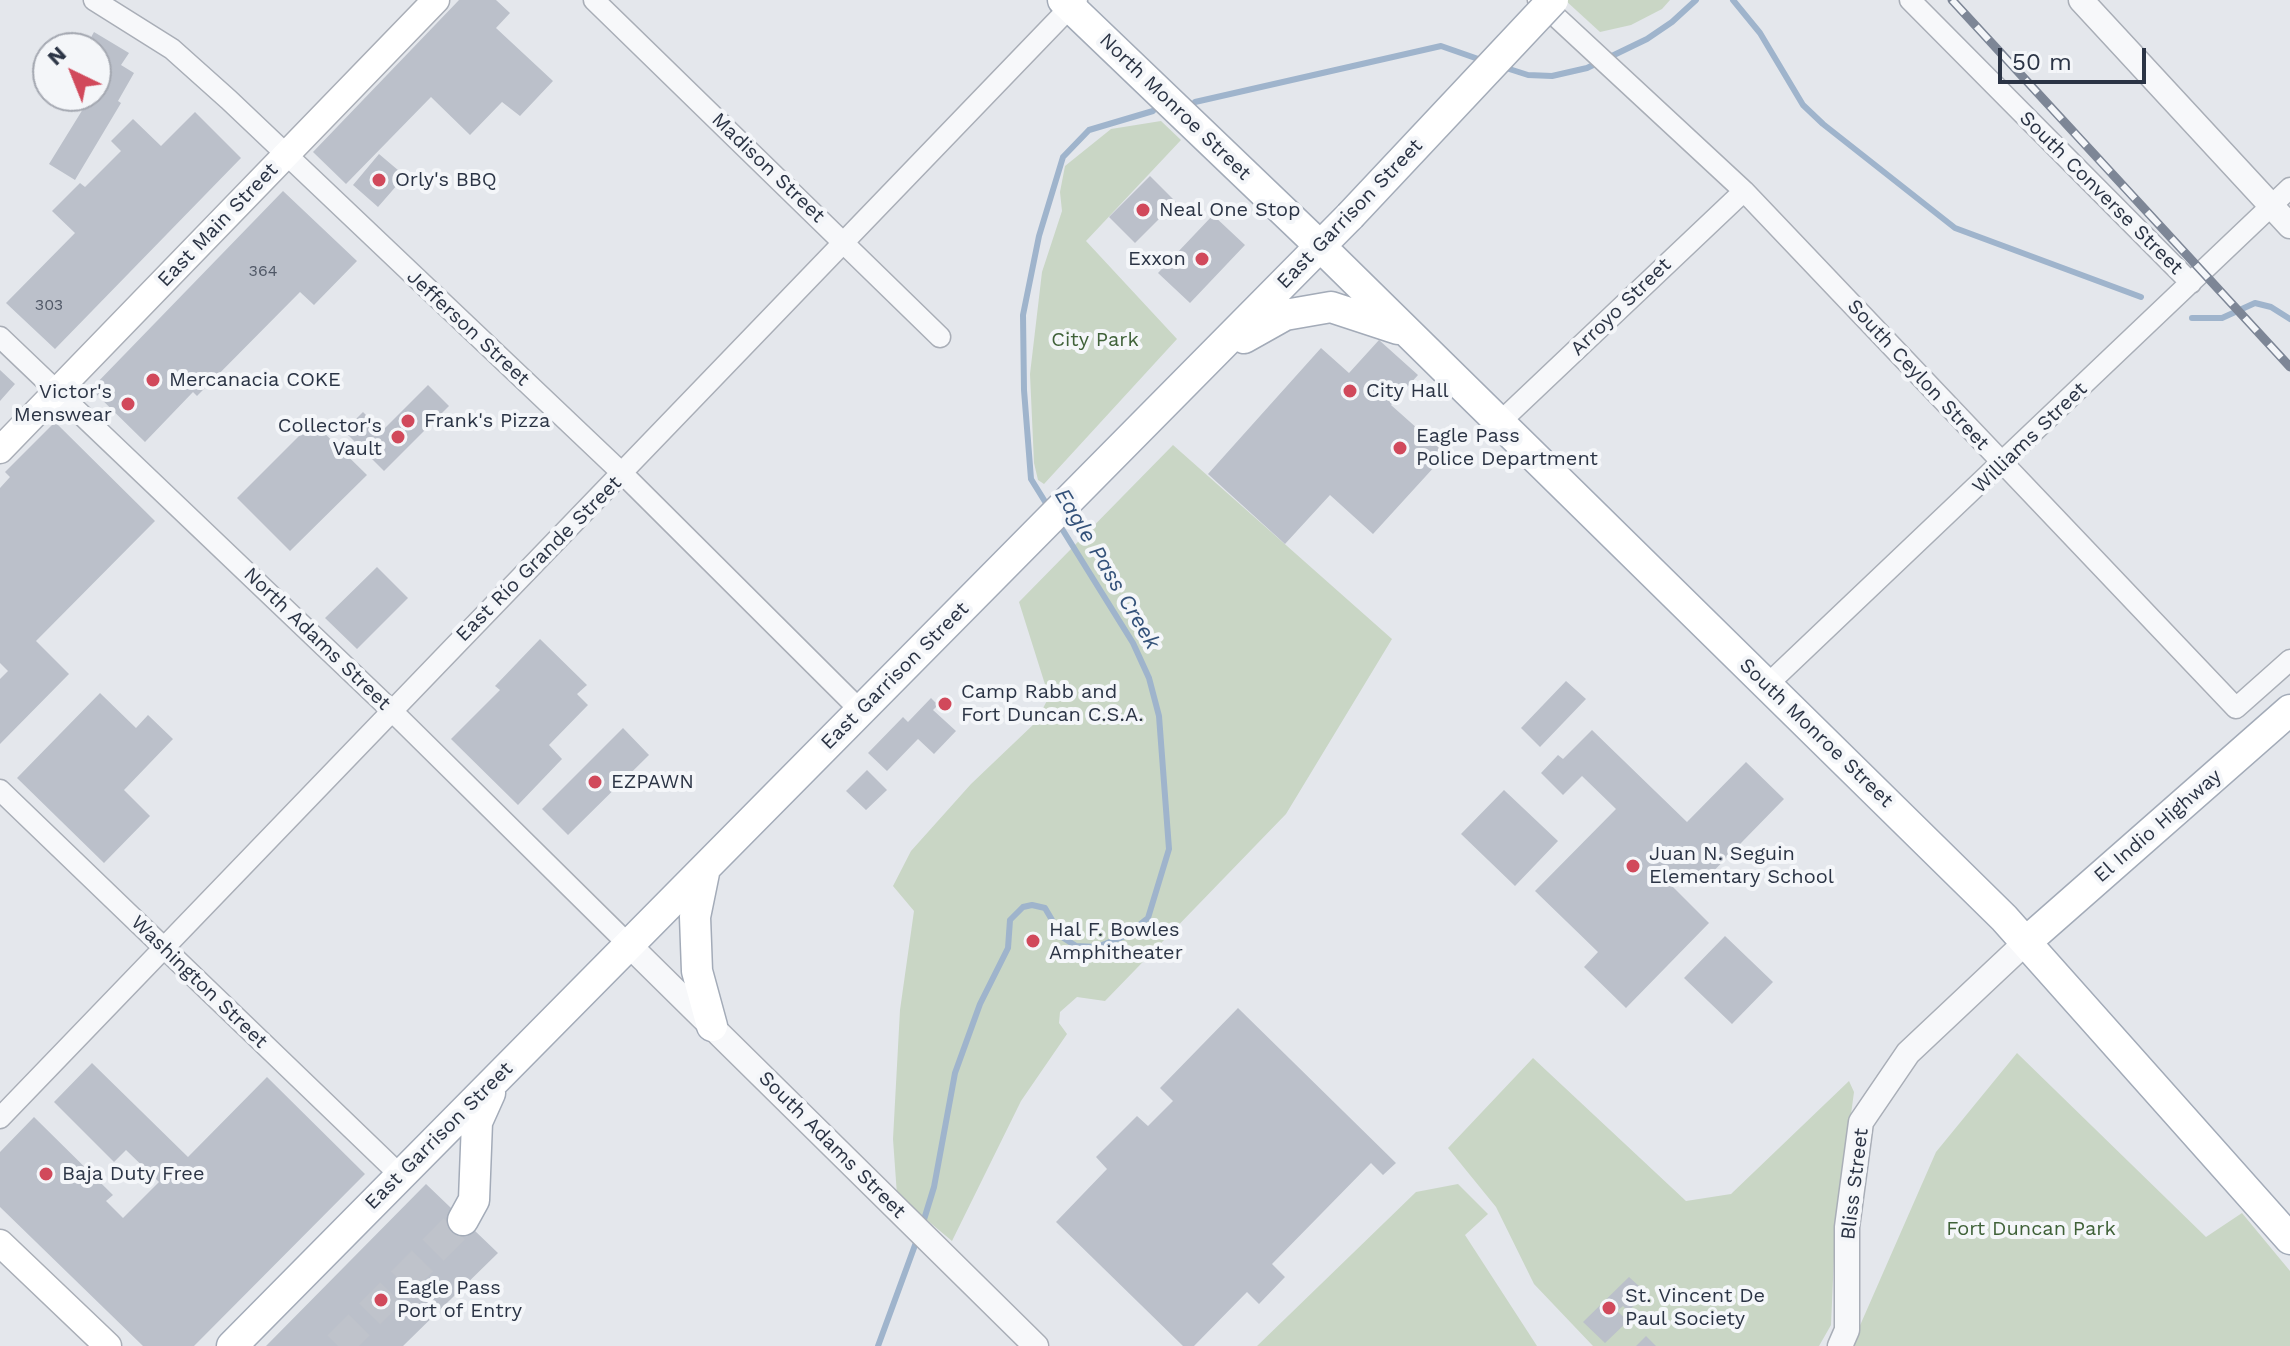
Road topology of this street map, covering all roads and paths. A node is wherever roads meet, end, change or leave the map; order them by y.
1 (94, 0) edge
2 (436, 0) edge
3 (594, 0) edge
4 (1538, 0) edge
5 (1553, 0) edge
6 (1910, 0) edge
7 (2081, 0) edge
8 (1070, 2) edge
9 (118, 6) edge
10 (285, 156) junction
11 (2290, 188) edge
12 (1744, 191) junction
13 (2271, 206) junction
14 (2290, 226) edge
15 (845, 242) junction
16 (1321, 247) junction
17 (2191, 283) junction
18 (1405, 331) junction
19 (0, 337) edge
20 (940, 337) dead end
21 (1215, 354) junction
22 (58, 390) junction
23 (1498, 424) junction
24 (0, 450) edge
25 (2003, 464) junction
26 (623, 474) junction
27 (2290, 660) edge
28 (1767, 685) junction
29 (860, 710) junction
30 (2290, 710) edge
31 (392, 711) junction
32 (0, 790) edge
33 (705, 868) junction
34 (2026, 942) junction
35 (629, 945) junction
36 (164, 949) junction
37 (712, 1026) junction
38 (499, 1077) junction
39 (0, 1118) edge
40 (399, 1174) junction
41 (463, 1220) tunnel mouth
42 (2290, 1239) edge
43 (0, 1243) edge
44 (108, 1346) edge
45 (232, 1346) edge
46 (1036, 1346) edge
47 (1840, 1346) edge

1 - 9 street, Jefferson Street
2 - 10 main road, East Main Street
3 - 15 street, Madison Street
4 - 12 street, South Ceylon Street
5 - 16 main road, East Garrison Street, bridge
6 - 17 street, South Converse Street
7 - 13 street
8 - 15 street, East Río Grande Street
8 - 16 main road, North Monroe Street
9 - 10 street, Jefferson Street
10 - 22 main road, East Main Street
10 - 26 street, Jefferson Street
11 - 13 street, Williams Street
12 - 23 street, Arroyo Street
12 - 25 street, South Ceylon Street
13 - 14 street
13 - 17 street, Williams Street
15 - 20 street, Madison Street
15 - 26 street, East Río Grande Street
16 - 18 main road, South Monroe Street
16 - 21 main road, East Garrison Street
17 - 25 street, Williams Street
18 - 21 main road
18 - 23 main road, South Monroe Street
19 - 22 street, North Adams Street
21 - 29 main road, East Garrison Street
22 - 24 main road, East Main Street
22 - 31 street, North Adams Street
23 - 28 main road, South Monroe Street
25 - 27 street, South Ceylon Street
25 - 28 street, Williams Street
26 - 29 street, Jefferson Street
26 - 31 street, East Río Grande Street
28 - 34 main road, South Monroe Street
29 - 33 main road, East Garrison Street
30 - 34 main road, El Indio Highway
31 - 35 street, North Adams Street
31 - 36 street, East Río Grande Street
32 - 36 street, Washington Street
33 - 35 main road, East Garrison Street
33 - 37 main road
34 - 42 main road, South Monroe Street
34 - 47 street, Bliss Street
35 - 37 street, South Adams Street
35 - 38 main road, East Garrison Street
36 - 39 street, East Río Grande Street
36 - 40 street, Washington Street
37 - 46 street, South Adams Street
38 - 40 main road, East Garrison Street
38 - 41 main road
40 - 45 main road, East Garrison Street
43 - 44 main road

